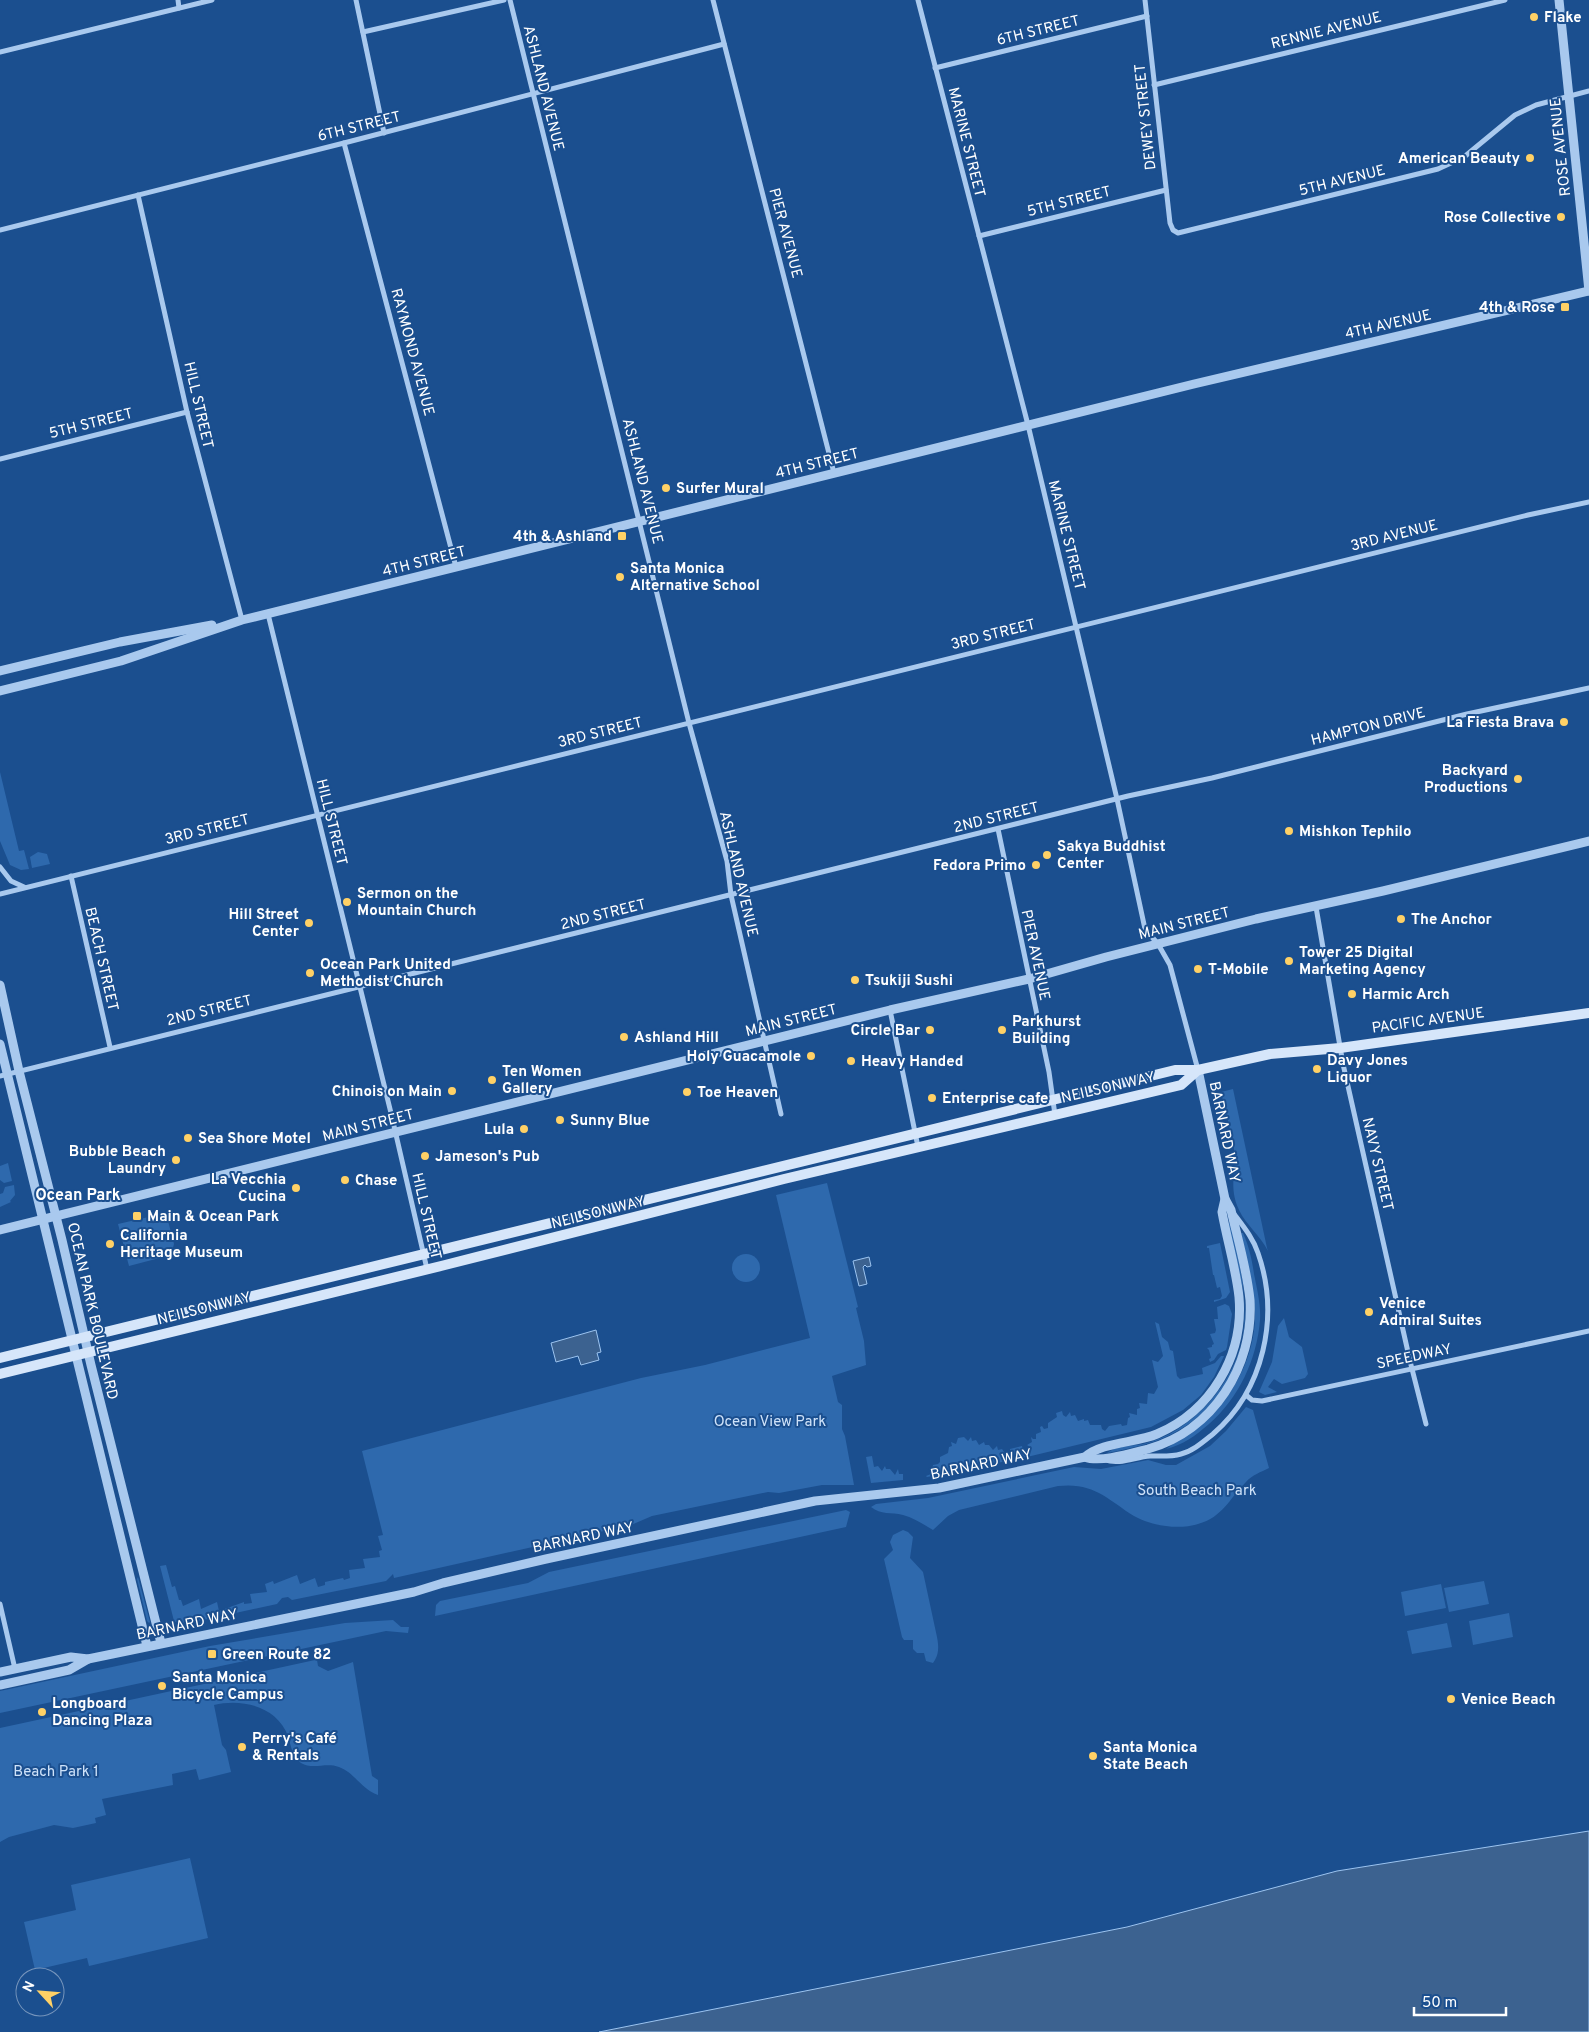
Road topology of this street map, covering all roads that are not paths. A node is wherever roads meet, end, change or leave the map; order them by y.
1 (178, 0) edge
2 (212, 0) edge
3 (356, 0) edge
4 (504, 0) edge
5 (510, 0) edge
6 (713, 0) edge
7 (918, 0) edge
8 (1145, 0) edge
9 (1505, 0) edge
10 (1559, 0) edge
11 (179, 8) junction
12 (1147, 16) junction
13 (363, 32) junction
14 (724, 44) junction
15 (0, 52) edge
16 (935, 68) junction
17 (1154, 85) junction
18 (1589, 91) edge
19 (533, 95) junction
20 (1569, 97) junction
21 (384, 133) junction
22 (344, 143) junction
23 (1166, 190) junction
24 (138, 195) junction
25 (0, 230) edge
26 (1173, 230) joint
27 (979, 236) junction
28 (1589, 291) edge
29 (1194, 384) joint
30 (187, 412) junction
31 (1028, 425) junction
32 (0, 458) edge
33 (834, 473) junction
34 (1589, 502) edge
35 (640, 522) junction
36 (456, 567) junction
37 (1206, 594) joint
38 (268, 614) junction
39 (242, 620) junction
40 (1076, 626) junction
41 (0, 671) edge
42 (1589, 688) edge
43 (0, 691) edge
44 (689, 723) junction
45 (1212, 778) joint
46 (1117, 799) junction
47 (318, 815) junction
48 (998, 830) junction
49 (1589, 841) edge
50 (0, 867) edge
51 (71, 876) junction
52 (24, 887) junction
53 (0, 894) edge
54 (731, 895) junction
55 (1316, 906) junction
56 (1158, 944) junction
57 (1029, 979) junction
58 (0, 985) edge
59 (360, 986) junction
60 (890, 1010) junction
61 (1589, 1013) edge
62 (765, 1040) junction
63 (0, 1044) edge
64 (110, 1047) junction
65 (1340, 1048) junction
66 (1270, 1054) joint
67 (1198, 1070) junction
68 (19, 1071) junction
69 (3, 1075) edge
70 (1052, 1100) junction
71 (781, 1114) dead end
72 (1055, 1115) junction
73 (396, 1132) junction
74 (916, 1134) junction
75 (918, 1148) junction
76 (1225, 1199) junction
77 (1231, 1210) junction
78 (56, 1217) junction
79 (43, 1220) junction
80 (0, 1230) edge
81 (424, 1255) junction
82 (427, 1269) junction
83 (1589, 1331) edge
84 (84, 1337) junction
85 (73, 1341) junction
86 (88, 1352) junction
87 (76, 1355) junction
88 (0, 1358) edge
89 (1412, 1369) junction
90 (0, 1374) edge
91 (1246, 1395) junction
92 (1426, 1424) dead end
93 (1085, 1457) junction
94 (1103, 1460) junction
95 (123, 1497) junction
96 (112, 1501) junction
97 (0, 1604) edge
98 (161, 1643) junction
99 (147, 1646) junction
100 (88, 1658) junction
101 (15, 1668) junction
102 (0, 1672) edge
103 (0, 1685) edge

1 - 11 street
2 - 11 street
3 - 13 street
4 - 13 street
5 - 19 street, ASHLAND AVENUE
6 - 14 street, PIER AVENUE
7 - 16 street, MARINE STREET
8 - 12 street, DEWEY STREET
9 - 17 street, RENNIE AVENUE
10 - 20 street, ROSE AVENUE
11 - 15 street
12 - 16 street, 6TH STREET
12 - 17 street, DEWEY STREET
13 - 21 street
14 - 19 street, 6TH STREET
14 - 33 street, PIER AVENUE
16 - 27 street, MARINE STREET
17 - 23 street, DEWEY STREET
18 - 20 street, 5TH AVENUE
19 - 21 street, 6TH STREET
19 - 35 street, ASHLAND AVENUE
20 - 26 street, 5TH AVENUE
20 - 28 street, ROSE AVENUE
21 - 22 street, 6TH STREET
22 - 24 street, 6TH STREET
22 - 36 street, RAYMOND AVENUE
23 - 26 street, DEWEY STREET
23 - 27 street, 5TH STREET
24 - 25 street, 6TH STREET
24 - 30 street, HILL STREET
27 - 31 street, MARINE STREET
28 - 29 street, 4TH AVENUE
29 - 31 street, 4TH STREET
30 - 32 street, 5TH STREET
30 - 39 street, HILL STREET
31 - 33 street, 4TH STREET
31 - 40 street, MARINE STREET
33 - 35 street, 4TH STREET
34 - 37 street, 3RD AVENUE
35 - 36 street, 4TH STREET
35 - 44 street, ASHLAND AVENUE
36 - 38 street, 4TH STREET
37 - 40 street, 3RD STREET
38 - 39 street, 4TH STREET
38 - 47 street, HILL STREET
39 - 41 street, 4TH STREET
39 - 43 street, 4TH STREET
40 - 44 street, 3RD STREET
40 - 46 street, MARINE STREET
42 - 45 street, HAMPTON DRIVE
44 - 47 street, 3RD STREET
44 - 54 street, ASHLAND AVENUE
45 - 46 street, 2ND STREET
46 - 48 street, 2ND STREET
46 - 56 street, MARINE STREET
47 - 51 street, 3RD STREET
47 - 59 street, HILL STREET
48 - 54 street, 2ND STREET
48 - 57 street, PIER AVENUE
49 - 55 street, MAIN STREET
50 - 52 street
51 - 52 street, 3RD STREET
51 - 64 street, BEACH STREET
52 - 53 street, 3RD STREET
54 - 59 street, 2ND STREET
54 - 62 street, ASHLAND AVENUE
55 - 56 street, MAIN STREET
55 - 65 street, NAVY STREET
56 - 57 street, MAIN STREET
56 - 67 street, MARINE STREET
57 - 60 street, MAIN STREET
57 - 70 street, PIER AVENUE
58 - 68 street, OCEAN PARK BOULEVARD
59 - 64 street, 2ND STREET
59 - 73 street, HILL STREET
60 - 62 street, MAIN STREET
60 - 74 street
61 - 65 main road, PACIFIC AVENUE
62 - 71 street, ASHLAND AVENUE
62 - 73 street, MAIN STREET
63 - 69 street, OCEAN PARK BOULEVARD
64 - 68 street, 2ND STREET
65 - 66 main road, PACIFIC AVENUE
65 - 89 street, NAVY STREET
66 - 67 main road, NEILSON WAY
67 - 70 main road, NEILSON WAY
67 - 72 main road, NEILSON WAY
67 - 76 street, BARNARD WAY
68 - 69 street, 2ND STREET
68 - 78 street, OCEAN PARK BOULEVARD
69 - 79 street, OCEAN PARK BOULEVARD
70 - 72 street, PIER AVENUE
70 - 74 main road, NEILSON WAY
72 - 75 main road, NEILSON WAY
73 - 78 street, MAIN STREET
73 - 81 street, HILL STREET
74 - 75 street
74 - 81 main road, NEILSON WAY
75 - 82 main road, NEILSON WAY
76 - 77 street, BARNARD WAY
76 - 93 street, BARNARD WAY
77 - 91 street, BARNARD WAY
77 - 94 street, BARNARD WAY
78 - 79 street, MAIN STREET
78 - 84 street, OCEAN PARK BOULEVARD
79 - 80 street, MAIN STREET
79 - 85 street, OCEAN PARK BOULEVARD
81 - 82 street, HILL STREET
81 - 84 main road, NEILSON WAY
82 - 86 main road, NEILSON WAY
83 - 89 street, SPEEDWAY
84 - 85 main road, NEILSON WAY
84 - 86 street, OCEAN PARK BOULEVARD
85 - 87 street, OCEAN PARK BOULEVARD
85 - 88 main road, NEILSON WAY
86 - 87 main road, NEILSON WAY
86 - 95 street, OCEAN PARK BOULEVARD
87 - 90 main road, NEILSON WAY
87 - 96 street, OCEAN PARK BOULEVARD
89 - 91 street, SPEEDWAY
89 - 92 street, NAVY STREET
91 - 94 street, BARNARD WAY
93 - 94 street, BARNARD WAY
93 - 98 street, BARNARD WAY
95 - 96 street
95 - 98 street, OCEAN PARK BOULEVARD
96 - 99 street, OCEAN PARK BOULEVARD
97 - 101 street
98 - 99 street, BARNARD WAY
99 - 100 street, BARNARD WAY
100 - 101 street, BARNARD WAY
100 - 103 street, BARNARD WAY
101 - 102 street, BARNARD WAY

